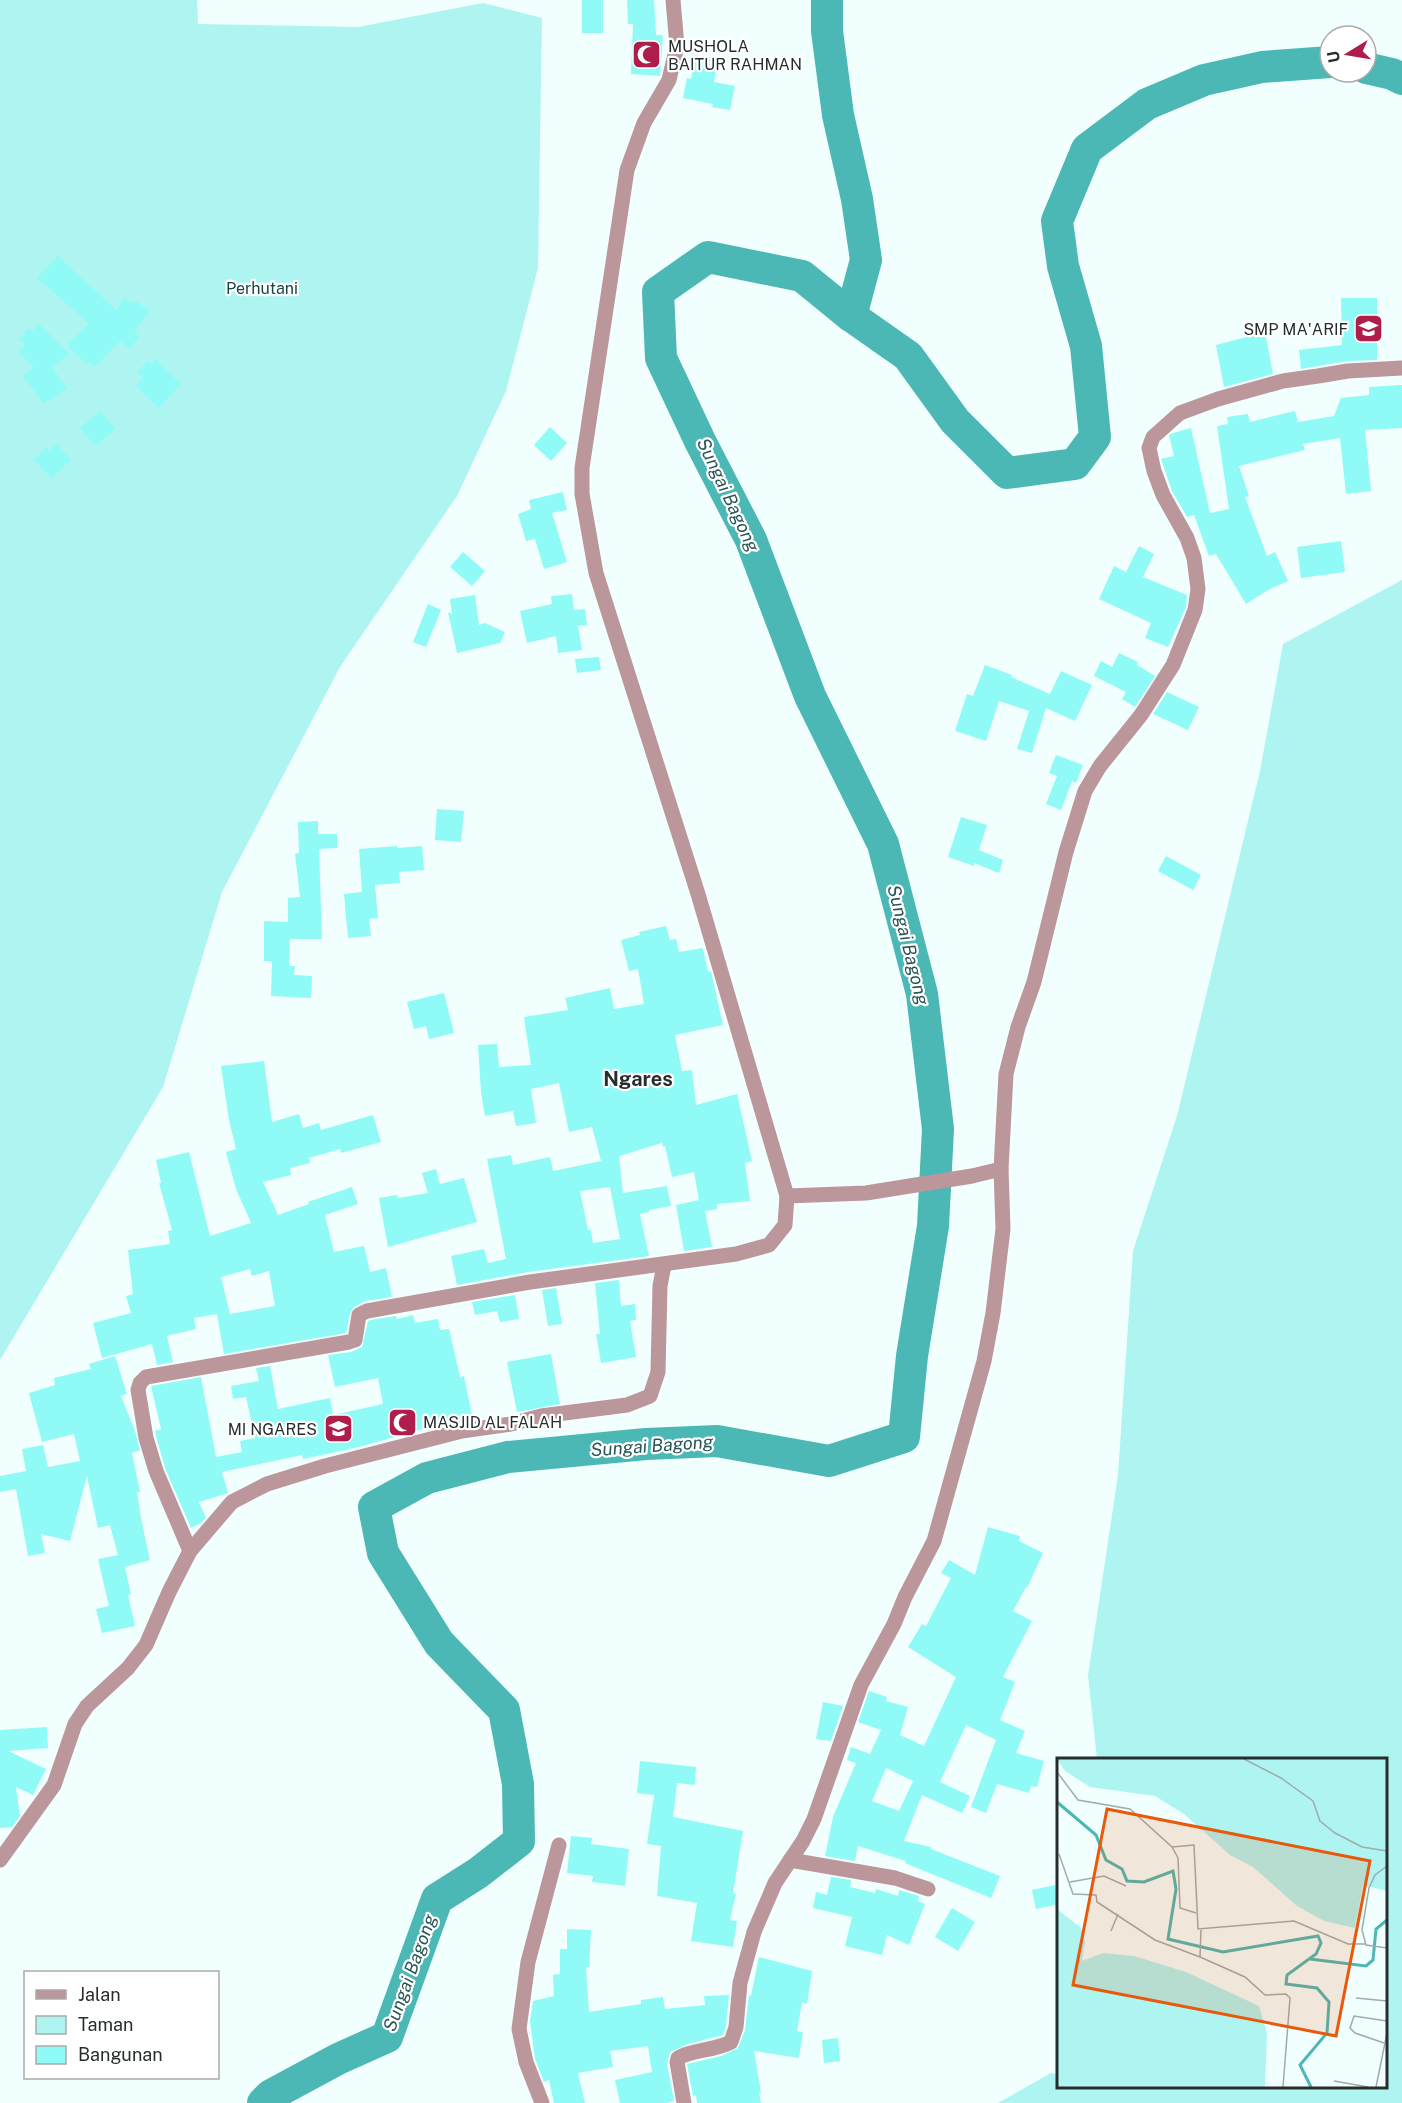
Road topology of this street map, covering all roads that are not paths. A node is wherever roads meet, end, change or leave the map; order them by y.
1 (673, 0) edge
2 (1402, 368) edge
3 (1000, 1169) junction
4 (787, 1196) junction
5 (664, 1265) junction
6 (190, 1551) junction
7 (559, 1845) dead end
8 (0, 1860) edge
9 (790, 1860) junction
10 (928, 1889) dead end
11 (542, 2103) edge
12 (684, 2103) edge

1 - 4 street
2 - 3 street
3 - 4 street
3 - 9 street
4 - 5 street
5 - 6 street
5 - 6 street
6 - 8 street
7 - 11 street
9 - 10 street
9 - 12 street

